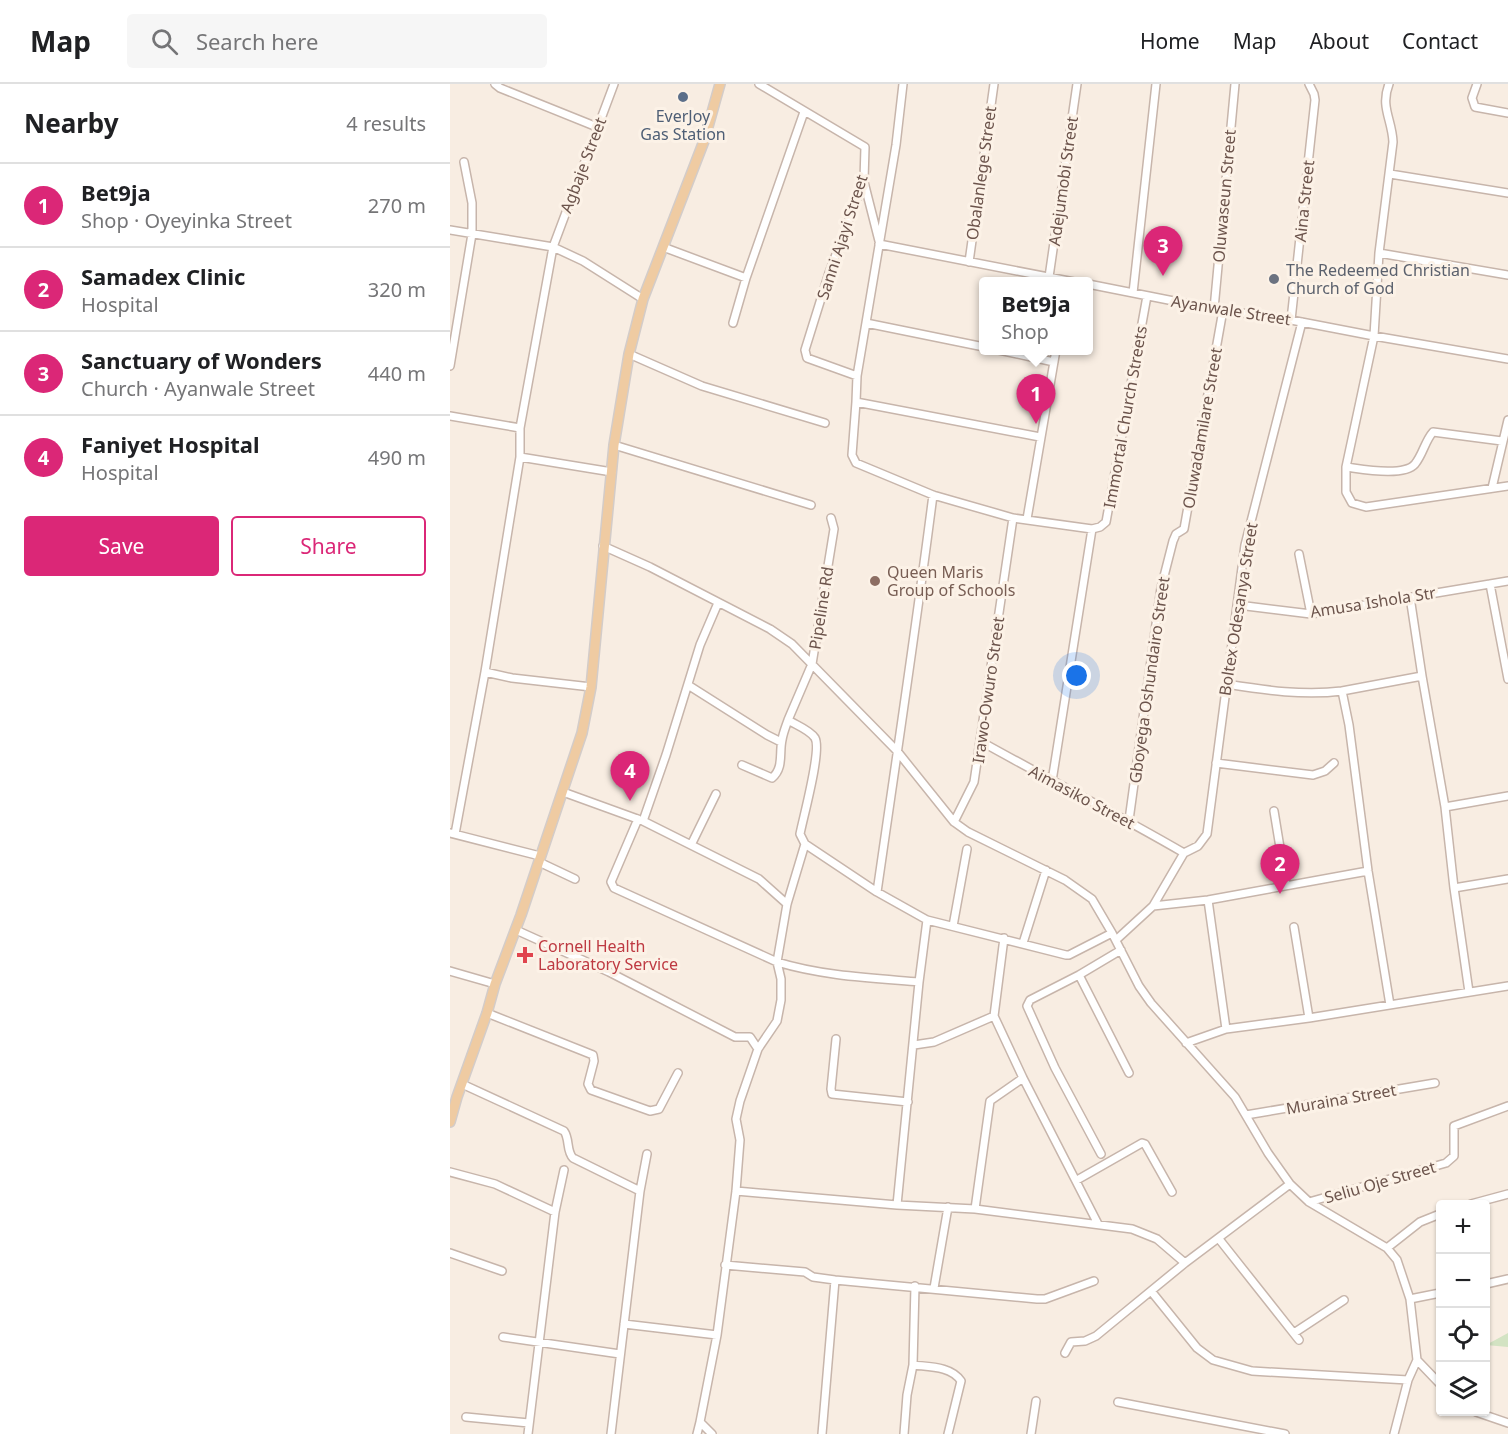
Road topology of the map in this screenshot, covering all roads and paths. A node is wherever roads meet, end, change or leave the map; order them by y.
1 (495, 84) edge
2 (614, 84) edge
3 (720, 84) edge
4 (759, 84) edge
5 (903, 84) edge
6 (994, 84) edge
7 (1077, 84) edge
8 (1156, 84) edge
9 (1235, 84) edge
10 (1309, 84) edge
11 (1389, 84) edge
12 (1477, 84) edge
13 (804, 112) junction
14 (1508, 113) edge
15 (597, 127) junction
16 (464, 162) dead end
17 (1390, 174) junction
18 (864, 180) junction
19 (1508, 194) edge
20 (450, 230) edge
21 (472, 234) junction
22 (879, 244) junction
23 (553, 247) junction
24 (663, 247) junction
25 (1379, 253) junction
26 (969, 262) junction
27 (1508, 275) edge
28 (1049, 277) joint
29 (746, 278) junction
30 (1093, 285) edge
31 (1133, 293) junction
32 (1147, 296) junction
33 (644, 299) junction
34 (1214, 309) junction
35 (1223, 310) junction
36 (1291, 320) junction
37 (1302, 322) junction
38 (733, 323) dead end
39 (866, 323) junction
40 (1374, 336) junction
41 (979, 346) edge
42 (629, 354) junction
43 (1019, 355) edge
44 (1055, 355) edge
45 (1508, 359) edge
46 (1054, 362) junction
47 (450, 366) edge
48 (857, 376) junction
49 (856, 402) junction
50 (450, 416) edge
51 (1508, 420) edge
52 (825, 423) dead end
53 (520, 428) junction
54 (1040, 437) junction
55 (1502, 441) junction
56 (614, 445) junction
57 (520, 457) junction
58 (1346, 467) junction
59 (612, 472) junction
60 (1508, 486) edge
61 (1492, 488) junction
62 (933, 495) junction
63 (811, 505) dead end
64 (831, 518) dead end
65 (1012, 518) junction
66 (1027, 519) junction
67 (1092, 529) junction
68 (1173, 541) joint
69 (603, 546) junction
70 (1299, 554) dead end
71 (1508, 581) edge
72 (1490, 584) junction
73 (1410, 597) junction
74 (718, 603) junction
75 (1238, 605) junction
76 (1311, 614) junction
77 (812, 664) junction
78 (485, 672) junction
79 (1422, 676) junction
80 (1508, 679) edge
81 (1226, 684) junction
82 (688, 685) junction
83 (591, 687) junction
84 (1342, 691) junction
85 (788, 720) junction
86 (980, 741) junction
87 (781, 742) junction
88 (897, 751) junction
89 (1216, 763) junction
90 (1334, 763) dead end
91 (742, 765) dead end
92 (1052, 782) junction
93 (563, 792) junction
94 (716, 794) dead end
95 (1508, 796) edge
96 (1445, 807) junction
97 (1274, 811) dead end
98 (640, 820) junction
99 (1129, 820) junction
100 (954, 822) junction
101 (453, 833) edge
102 (805, 844) junction
103 (691, 845) junction
104 (967, 849) dead end
105 (1184, 853) junction
106 (539, 859) junction
107 (1046, 870) junction
108 (1368, 871) junction
109 (575, 879) dead end
110 (1508, 879) edge
111 (1286, 885) junction
112 (1454, 888) junction
113 (878, 892) junction
114 (1208, 900) junction
115 (786, 904) junction
116 (1153, 906) junction
117 (927, 920) junction
118 (953, 926) junction
119 (1294, 927) dead end
120 (516, 930) junction
121 (1114, 937) junction
122 (1004, 938) junction
123 (1023, 943) junction
124 (1121, 950) junction
125 (777, 962) junction
126 (450, 971) edge
127 (1079, 975) junction
128 (919, 982) junction
129 (495, 984) junction
130 (1508, 986) edge
131 (1469, 992) junction
132 (1390, 1005) junction
133 (487, 1013) junction
134 (994, 1016) junction
135 (1309, 1018) junction
136 (1226, 1029) junction
137 (836, 1039) dead end
138 (1186, 1042) junction
139 (914, 1045) junction
140 (758, 1048) junction
141 (678, 1073) dead end
142 (1129, 1073) dead end
143 (1023, 1078) junction
144 (1435, 1083) dead end
145 (462, 1084) junction
146 (908, 1102) junction
147 (1508, 1106) edge
148 (1246, 1115) junction
149 (450, 1122) edge
150 (647, 1154) dead end
151 (1101, 1154) dead end
152 (564, 1170) dead end
153 (450, 1172) edge
154 (1077, 1180) junction
155 (1290, 1184) junction
156 (640, 1191) junction
157 (736, 1191) junction
158 (1172, 1192) dead end
159 (1508, 1194) edge
160 (1486, 1200) edge
161 (1309, 1202) junction
162 (897, 1205) junction
163 (948, 1207) junction
164 (975, 1209) junction
165 (555, 1212) junction
166 (1436, 1216) edge
167 (1098, 1224) junction
168 (1219, 1239) junction
169 (1387, 1248) junction
170 (450, 1253) edge
171 (1185, 1263) junction
172 (725, 1265) junction
173 (502, 1271) dead end
174 (836, 1280) junction
175 (1508, 1280) edge
176 (1094, 1281) dead end
177 (1490, 1283) edge
178 (915, 1286) junction
179 (934, 1288) junction
180 (1151, 1291) junction
181 (1436, 1294) edge
182 (1410, 1299) junction
183 (1344, 1300) dead end
184 (624, 1324) junction
185 (1294, 1333) junction
186 (717, 1335) junction
187 (503, 1338) dead end
188 (1299, 1340) dead end
189 (539, 1344) junction
190 (1065, 1353) dead end
191 (620, 1354) junction
192 (1417, 1360) junction
193 (913, 1365) junction
194 (1408, 1380) junction
195 (1436, 1380) edge
196 (1036, 1401) dead end
197 (1118, 1402) dead end
198 (1488, 1416) edge
199 (466, 1417) dead end
200 (700, 1422) junction
201 (529, 1423) junction
202 (1508, 1423) edge
203 (528, 1434) edge
204 (611, 1434) edge
205 (697, 1434) edge
206 (712, 1434) edge
207 (822, 1434) edge
208 (903, 1434) edge
209 (948, 1434) edge
210 (1031, 1434) edge
211 (1285, 1434) edge
212 (1394, 1434) edge

1 - 15 street
2 - 15 street, Agbaje Street
3 - 24 main road
4 - 13 street, Sanni Ajayi Street
5 - 22 street
6 - 26 street, Obalanlege Street
7 - 28 street, Adejumobi Street
8 - 31 street
9 - 34 street, Oluwaseun Street
10 - 36 street, Aina Street
11 - 17 street
12 - 14 street
13 - 18 street, Sanni Ajayi Street
13 - 29 street
15 - 23 street, Agbaje Street
16 - 21 street
17 - 19 street
17 - 25 street
18 - 22 street
18 - 48 street, Sanni Ajayi Street
20 - 21 street
21 - 23 street
21 - 47 street
22 - 26 street
22 - 39 street
23 - 33 street
23 - 53 street, Agbaje Street
24 - 29 street
24 - 33 main road
25 - 27 street
25 - 40 street
26 - 28 street
29 - 38 street
30 - 31 street, Ayanwale Street
31 - 32 street, Ayanwale Street
32 - 34 street, Ayanwale Street
32 - 67 street, Immortal Church Streets
33 - 42 main road
34 - 35 street, Ayanwale Street
35 - 36 street, Ayanwale Street
35 - 68 street, Oluwadamilare Street
36 - 37 street, Ayanwale Street
37 - 40 street, Ayanwale Street
37 - 75 street, Boltex Odesanya Street
39 - 41 street
39 - 48 street
40 - 45 street, Ayanwale Street
40 - 58 street
42 - 52 street
42 - 56 main road
43 - 46 street
44 - 46 street
46 - 54 street
48 - 49 street
49 - 54 street
49 - 62 street
50 - 53 street
51 - 55 street
53 - 57 street, Agbaje Street
54 - 66 street
55 - 58 street
55 - 61 street
56 - 59 main road
56 - 63 street
57 - 59 street
57 - 78 street, Agbaje Street
58 - 61 street
59 - 69 main road
60 - 61 street
62 - 65 street
62 - 88 street
64 - 77 street, Pipeline Rd
65 - 66 street
65 - 86 street, Irawo-Owuro Street
66 - 67 street
67 - 92 street
68 - 99 street, Gboyega Oshundairo Street
69 - 74 street
69 - 83 main road
70 - 76 street
71 - 72 street, Amusa Ishola Str
72 - 73 street, Amusa Ishola Str
72 - 80 street
73 - 76 street, Amusa Ishola Str
73 - 79 street
74 - 77 street
74 - 82 street
75 - 76 street, Amusa Ishola Str
75 - 81 street, Boltex Odesanya Street
77 - 85 street, Pipeline Rd
77 - 88 street
78 - 83 street
78 - 101 street, Agbaje Street
79 - 84 street
79 - 96 street
81 - 84 street
81 - 89 street, Boltex Odesanya Street
82 - 87 street
82 - 98 street
83 - 93 main road
84 - 108 street
85 - 87 street, Pipeline Rd
85 - 102 street
86 - 92 street, Aimasiko Street
86 - 100 street, Irawo-Owuro Street
87 - 91 street, Pipeline Rd
88 - 100 street
88 - 113 street
89 - 90 street
89 - 105 street, Boltex Odesanya Street
92 - 99 street, Aimasiko Street
93 - 98 street
93 - 106 main road
94 - 103 street
95 - 96 street
96 - 112 street
97 - 111 street
98 - 103 street
98 - 125 street
99 - 105 street, Aimasiko Street
100 - 107 street
101 - 106 street
102 - 113 street
102 - 115 street
103 - 115 street
104 - 118 street
105 - 116 street
106 - 109 street
106 - 120 main road
107 - 121 street
107 - 123 street
108 - 111 street
108 - 132 street
110 - 112 street
111 - 114 street
112 - 131 street
113 - 117 street
114 - 116 street
114 - 136 street
115 - 125 street
116 - 121 street
117 - 118 street
117 - 128 street
118 - 122 street
119 - 135 street
120 - 129 main road
120 - 140 street
121 - 123 street
121 - 124 street
122 - 123 street
122 - 134 street
124 - 127 street
124 - 138 street
125 - 128 street
125 - 140 street
126 - 129 street
127 - 142 street
127 - 151 street
128 - 139 street
129 - 133 main road
130 - 131 street
131 - 132 street
132 - 135 street
133 - 141 street
133 - 145 main road
134 - 139 street
134 - 143 street
135 - 136 street
136 - 138 street
137 - 146 street
138 - 148 street
139 - 146 street
140 - 157 street
143 - 154 street
143 - 164 street
144 - 148 street, Muraina Street
145 - 149 main road
145 - 156 street
146 - 162 street
147 - 161 street, Seliu Oje Street
148 - 155 street
150 - 156 street
152 - 165 street
153 - 165 street
154 - 158 street
154 - 167 street
155 - 161 street
155 - 168 street
156 - 184 street
157 - 162 street
157 - 172 street
159 - 160 street
161 - 169 street
162 - 163 street
163 - 164 street
163 - 179 street
164 - 167 street
165 - 189 street
166 - 169 street
167 - 171 street
168 - 171 street
168 - 185 street
169 - 182 street
170 - 173 street
171 - 180 street
172 - 174 street
172 - 186 street
174 - 178 street
174 - 207 street
175 - 177 street
176 - 179 street
178 - 179 street
178 - 193 street
180 - 190 street
180 - 194 street
181 - 182 street
182 - 192 street
183 - 185 street
184 - 186 street
184 - 191 street
185 - 188 street
186 - 200 street
187 - 189 street
189 - 191 street
189 - 201 street
191 - 204 street
192 - 194 street
192 - 195 street
193 - 208 street
193 - 209 street
194 - 212 street
196 - 210 street
197 - 211 street
198 - 202 street
199 - 201 street
200 - 205 street
200 - 206 street
201 - 203 street

